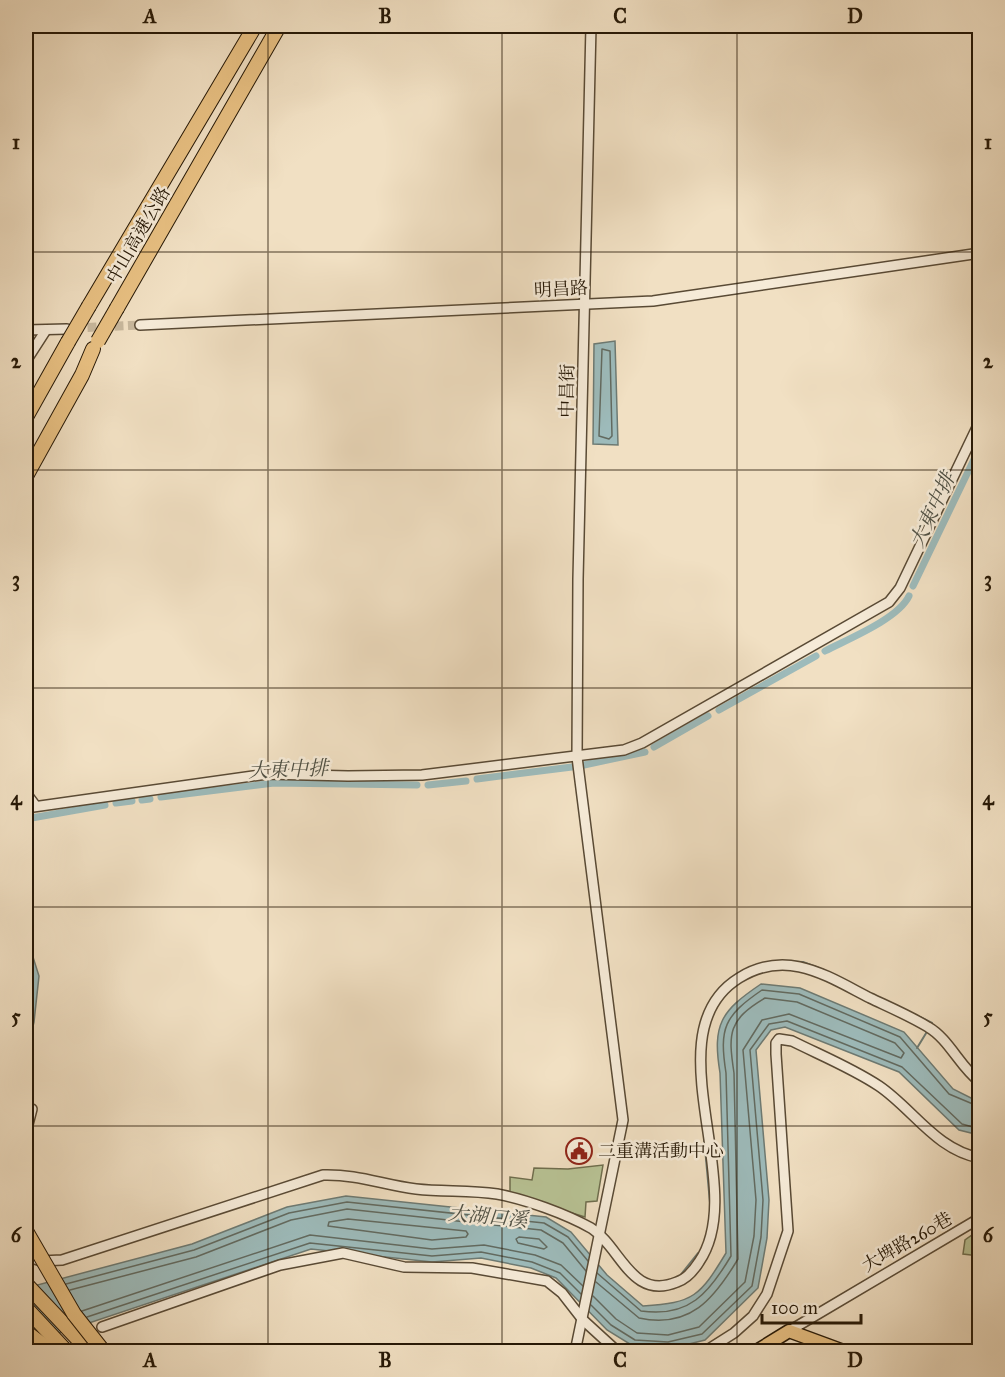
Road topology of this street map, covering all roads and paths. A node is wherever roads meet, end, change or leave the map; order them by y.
1 (255, 26) edge
2 (279, 26) edge
3 (591, 26) edge
4 (980, 253) edge
5 (585, 304) junction
6 (140, 325) tunnel mouth
7 (26, 330) edge
8 (46, 330) junction
9 (66, 341) junction
10 (95, 345) junction
11 (26, 361) edge
12 (26, 405) edge
13 (26, 417) edge
14 (980, 421) edge
15 (26, 460) edge
16 (26, 476) edge
17 (577, 757) junction
18 (26, 793) edge
19 (30, 806) edge
20 (980, 1082) edge
21 (32, 1109) dead end
22 (26, 1132) edge
23 (980, 1158) edge
24 (980, 1218) edge
25 (26, 1231) edge
26 (26, 1239) edge
27 (599, 1241) junction
28 (26, 1256) edge
29 (42, 1262) junction
30 (26, 1284) edge
31 (26, 1308) edge
32 (584, 1316) junction
33 (102, 1327) dead end
34 (789, 1331) junction
35 (26, 1332) edge
36 (52, 1352) edge
37 (67, 1352) edge
38 (90, 1352) edge
39 (104, 1352) edge
40 (575, 1352) edge
41 (618, 1352) edge
42 (704, 1352) edge
43 (755, 1352) edge
44 (846, 1352) edge

1 - 9 highway, 中山高速公路, bridge
2 - 10 highway, 中山高速公路, bridge
3 - 5 street, 中昌街
4 - 5 street, 明昌路
5 - 6 street, 明昌路
5 - 17 street, 中昌街
7 - 8 street
8 - 9 street
8 - 11 street
9 - 12 highway
9 - 13 highway, 中山高速公路
10 - 15 highway, 中山高速公路
10 - 16 highway
14 - 17 street
17 - 19 street
17 - 27 street, 中昌街
18 - 19 street
20 - 27 street
21 - 22 street
23 - 42 street
24 - 34 street, 大埤路260巷
25 - 29 highway, bridge
26 - 29 highway, bridge
27 - 28 street
27 - 32 street, 中昌街
29 - 39 highway, bridge
30 - 38 highway
31 - 37 highway
32 - 33 street
32 - 40 street, 中昌街
32 - 41 street
34 - 43 main road
34 - 44 main road
35 - 36 highway

